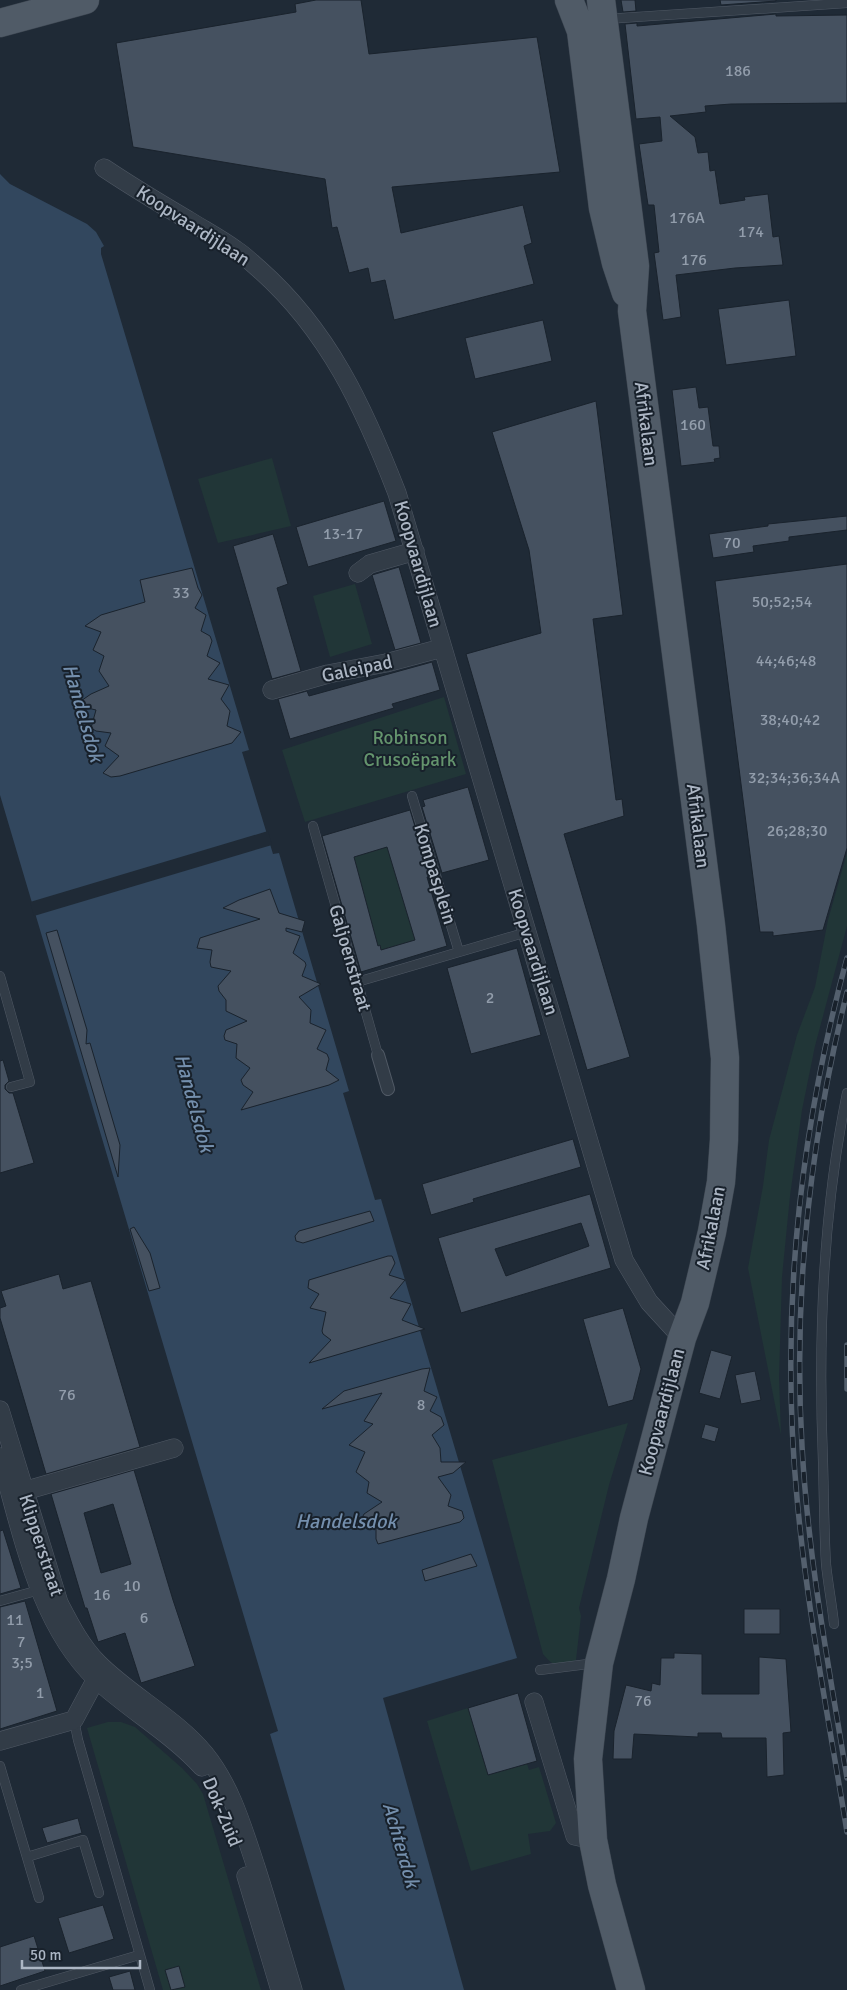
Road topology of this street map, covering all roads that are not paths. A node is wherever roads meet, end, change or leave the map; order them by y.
1 (568, 0) edge
2 (847, 3) edge
3 (63, 10) edge
4 (602, 10) edge
5 (0, 23) edge
6 (104, 168) dead end
7 (632, 311) junction
8 (414, 551) junction
9 (358, 573) dead end
10 (442, 648) junction
11 (272, 690) dead end
12 (412, 796) dead end
13 (313, 826) dead end
14 (527, 932) junction
15 (459, 952) junction
16 (0, 976) edge
17 (357, 982) junction
18 (378, 1056) joint
19 (11, 1087) dead end
20 (388, 1090) dead end
21 (847, 1093) edge
22 (682, 1338) junction
23 (0, 1410) edge
24 (174, 1448) dead end
25 (0, 1458) edge
26 (24, 1492) junction
27 (39, 1590) junction
28 (0, 1601) edge
29 (834, 1624) dead end
30 (599, 1663) junction
31 (540, 1670) dead end
32 (100, 1674) junction
33 (139, 1697) joint
34 (534, 1702) dead end
35 (74, 1720) junction
36 (0, 1741) edge
37 (0, 1766) edge
38 (593, 1840) junction
39 (27, 1857) junction
40 (99, 1893) dead end
41 (39, 1898) dead end
42 (139, 1955) junction
43 (20, 1990) edge
44 (150, 1990) edge
45 (280, 1990) edge
46 (293, 1990) edge
47 (631, 1990) edge

1 - 7 main road, Afrikalaan
2 - 4 lane
3 - 5 main road
4 - 7 main road, Afrikalaan
6 - 8 street, Koopvaardijlaan
7 - 22 main road, Afrikalaan
8 - 9 street
8 - 10 street, Koopvaardijlaan
10 - 11 street, Galeipad
10 - 14 street, Koopvaardijlaan
12 - 15 lane, Kompasplein
13 - 17 lane, Galjoenstraat
14 - 15 lane
14 - 22 street, Koopvaardijlaan
15 - 17 lane
16 - 19 lane
17 - 18 lane, Galjoenstraat
18 - 20 street, Galjoenstraat
21 - 29 lane
22 - 30 main road, Koopvaardijlaan
23 - 26 street, Klipperstraat
24 - 26 street
25 - 27 street, Klipperstraat
26 - 32 street, Klipperstraat
27 - 28 lane
27 - 32 street, Klipperstraat
30 - 31 lane
30 - 38 main road, Koopvaardijlaan
32 - 33 street, Klipperstraat
32 - 35 street
32 - 45 street, Dok-Zuid
33 - 46 street, Dok-Zuid
34 - 38 street
35 - 36 street
35 - 42 lane
37 - 39 lane
38 - 47 main road, Koopvaardijlaan
39 - 40 lane
39 - 41 lane
42 - 43 lane
42 - 44 lane

